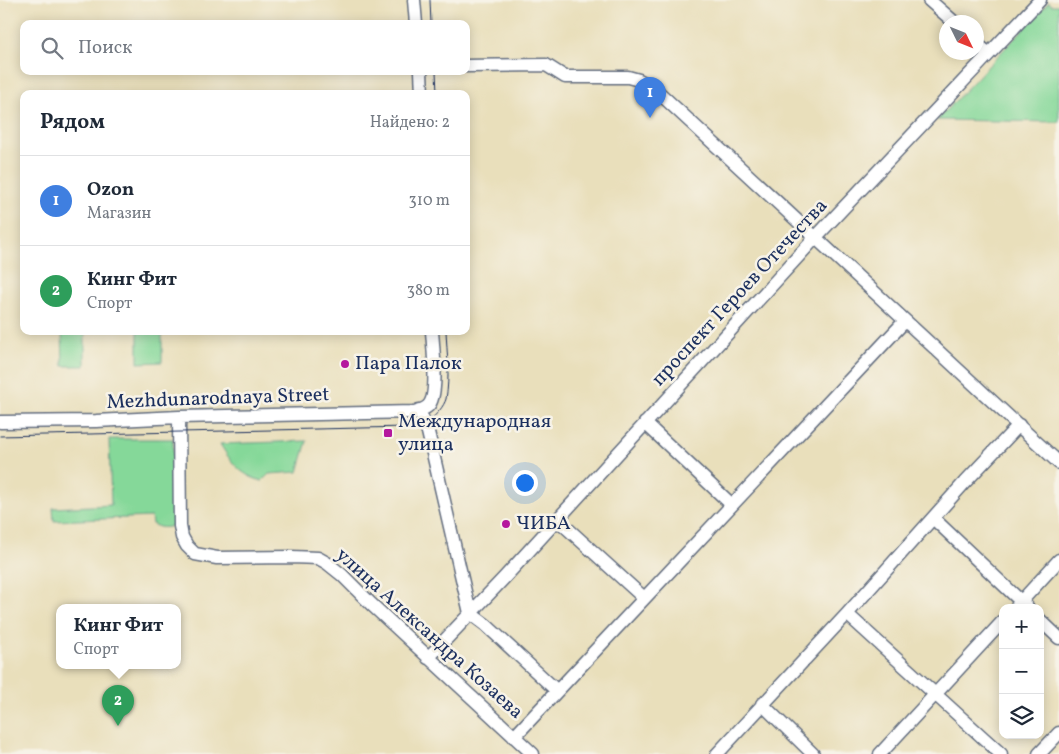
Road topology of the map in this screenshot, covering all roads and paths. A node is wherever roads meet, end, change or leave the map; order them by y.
1 (414, 0) edge
2 (930, 0) edge
3 (1040, 0) edge
4 (946, 15) edge
5 (416, 20) edge
6 (984, 50) edge
7 (989, 54) junction
8 (470, 66) edge
9 (421, 75) edge
10 (422, 90) edge
11 (815, 238) junction
12 (905, 320) junction
13 (432, 335) edge
14 (419, 410) junction
15 (179, 417) junction
16 (0, 422) edge
17 (645, 423) junction
18 (1019, 426) junction
19 (1059, 463) edge
20 (732, 505) junction
21 (933, 518) junction
22 (557, 520) junction
23 (1059, 560) edge
24 (644, 598) junction
25 (1019, 604) edge
26 (1023, 604) edge
27 (470, 613) junction
28 (847, 614) junction
29 (1044, 624) edge
30 (999, 625) edge
31 (1059, 638) edge
32 (428, 658) junction
33 (557, 691) junction
34 (934, 694) junction
35 (762, 704) junction
36 (1059, 733) edge
37 (514, 737) junction
38 (532, 754) edge
39 (716, 754) edge
40 (812, 754) edge
41 (880, 754) edge
42 (1001, 754) edge
43 (1039, 754) edge

1 - 5 street
2 - 4 street
3 - 7 street, проспект Героев Отечества
6 - 7 street
7 - 11 street, проспект Героев Отечества
8 - 11 street
9 - 10 street
11 - 12 street
11 - 17 street, проспект Героев Отечества
12 - 18 street
12 - 20 street
13 - 14 street, Mezhdunarodnaya Street
14 - 15 street, Mezhdunarodnaya Street
14 - 27 street
15 - 16 street, Mezhdunarodnaya Street
15 - 32 street, улица Александра Козаева
17 - 20 street
17 - 22 street, проспект Героев Отечества
18 - 19 street
18 - 21 street
20 - 24 street
21 - 25 street
21 - 28 street
22 - 24 street
22 - 27 street, проспект Героев Отечества
23 - 26 street
24 - 33 street
27 - 32 street, проспект Героев Отечества
27 - 33 street
28 - 34 street
28 - 35 street
29 - 31 street
30 - 34 street
32 - 37 street, улица Александра Козаева
33 - 37 street
34 - 41 street
34 - 42 street
35 - 39 street
35 - 40 street
36 - 43 street
37 - 38 street, улица Александра Козаева

